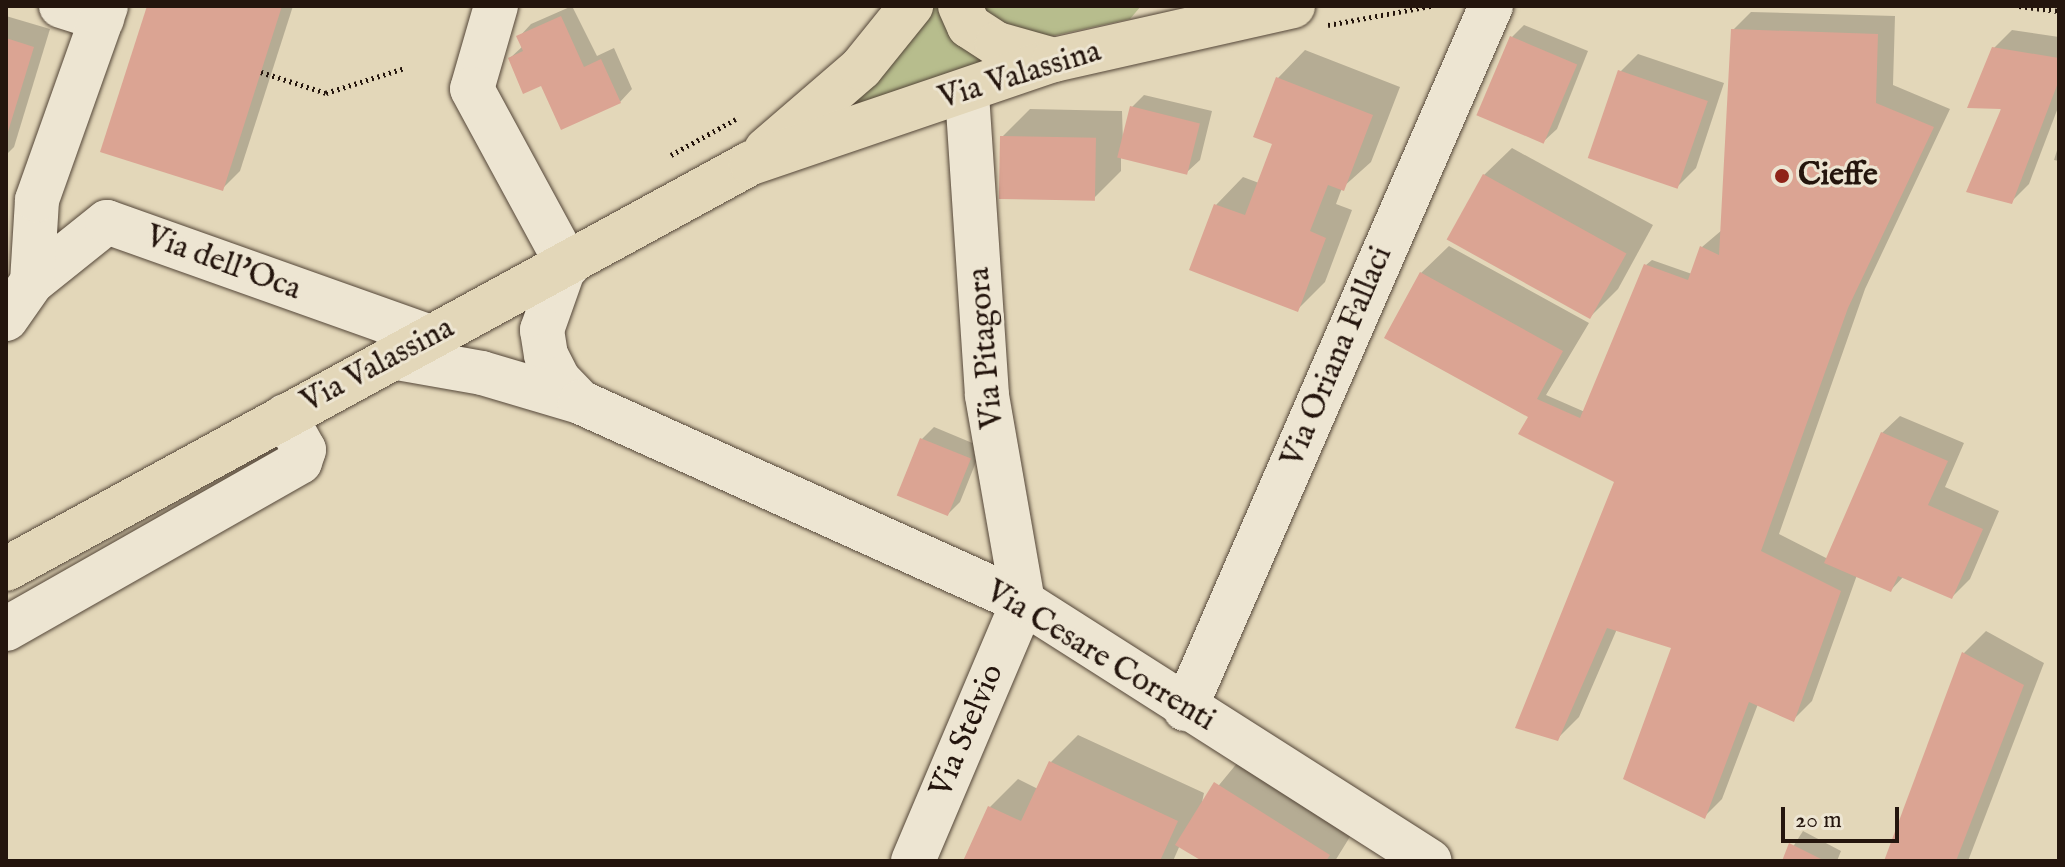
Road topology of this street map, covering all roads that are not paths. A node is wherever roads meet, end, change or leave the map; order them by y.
1 (496, 6) edge
2 (911, 6) edge
3 (960, 6) edge
4 (1293, 6) edge
5 (1491, 6) edge
6 (90, 10) edge
7 (1054, 60) junction
8 (967, 92) junction
9 (751, 163) junction
10 (566, 267) junction
11 (32, 282) junction
12 (6, 319) edge
13 (430, 337) junction
14 (392, 357) junction
15 (580, 402) junction
16 (285, 416) junction
17 (6, 569) edge
18 (1023, 602) junction
19 (6, 629) edge
20 (1185, 709) junction
21 (913, 861) edge
22 (1430, 861) edge

1 - 10 street
2 - 9 main road, Via Valassina
3 - 7 main road
4 - 7 main road, Via Valassina
5 - 20 street, Via Oriana Fallaci
6 - 11 street
7 - 8 main road, Via Valassina
8 - 9 main road, Via Valassina
8 - 18 street, Via Pitagora
9 - 10 main road, Via Valassina
10 - 13 main road, Via Valassina
10 - 15 street, Via Cesare Correnti
11 - 12 street, Via dell'Oca
11 - 13 street, Via dell'Oca
13 - 14 main road, Via Valassina
14 - 15 street, Via Cesare Correnti
14 - 16 main road, Via Valassina
15 - 18 street, Via Cesare Correnti
16 - 17 main road, Via Valassina
16 - 19 street
18 - 20 street, Via Cesare Correnti
18 - 21 street, Via Stelvio
20 - 22 street, Via Cesare Correnti

